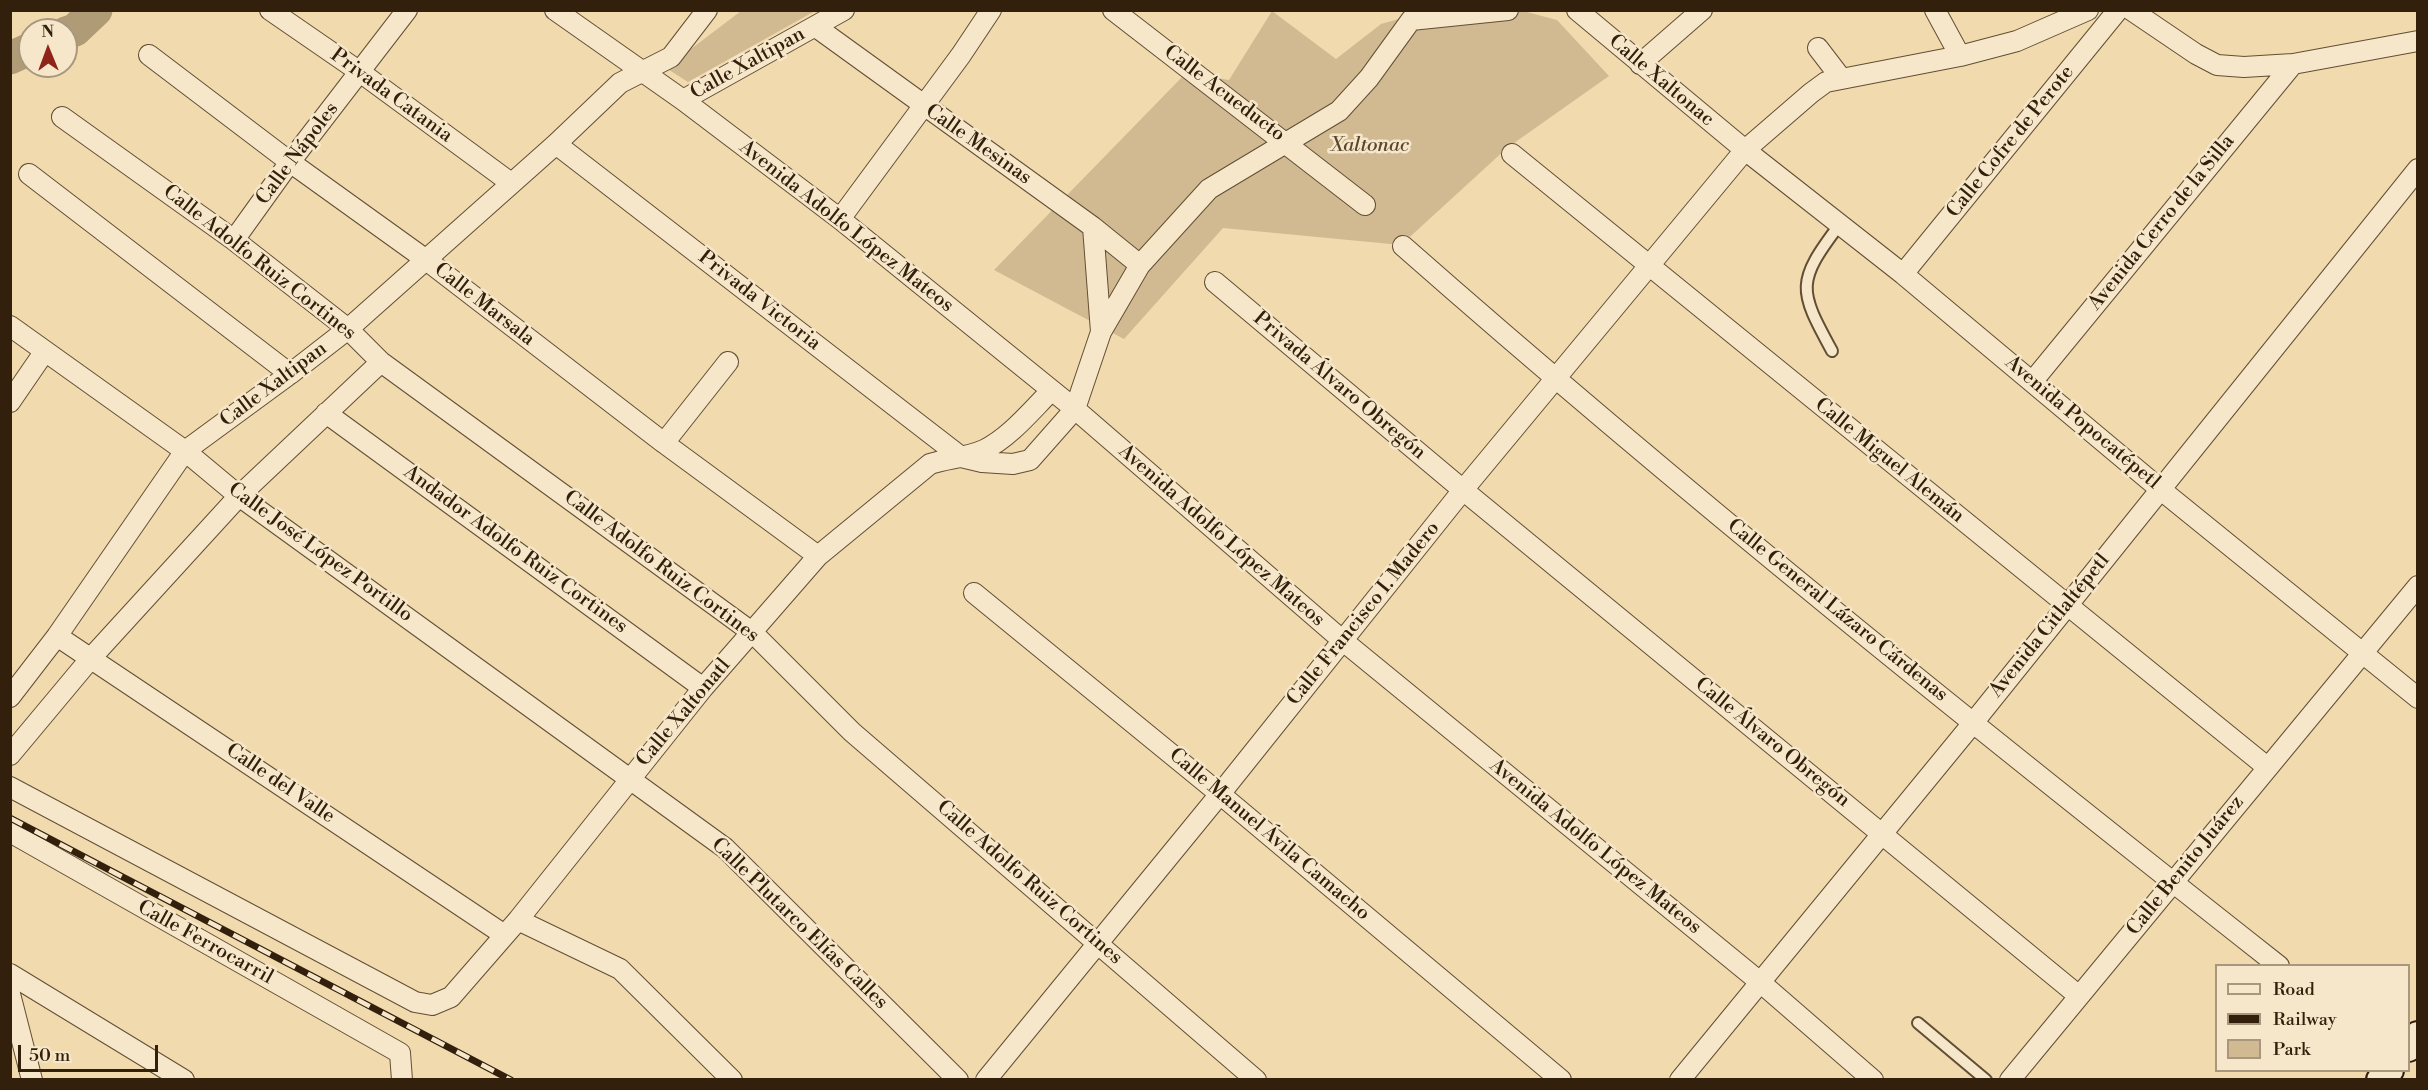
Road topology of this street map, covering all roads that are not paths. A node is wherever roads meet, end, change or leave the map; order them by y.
1 (270, 10) edge
2 (407, 10) edge
3 (555, 10) edge
4 (707, 10) edge
5 (843, 10) edge
6 (991, 10) edge
7 (1113, 10) edge
8 (1508, 10) edge
9 (1577, 10) edge
10 (1935, 10) edge
11 (2088, 10) edge
12 (2118, 10) edge
13 (2131, 10) edge
14 (1698, 12) edge
15 (1414, 15) edge
16 (816, 27) junction
17 (2418, 41) edge
18 (1818, 48) dead end
19 (149, 56) dead end
20 (1960, 56) junction
21 (2292, 63) junction
22 (1640, 64) junction
23 (360, 72) junction
24 (643, 74) junction
25 (1841, 78) junction
26 (683, 100) junction
27 (923, 106) junction
28 (62, 117) dead end
29 (556, 144) junction
30 (1288, 144) junction
31 (1745, 150) junction
32 (1512, 154) dead end
33 (290, 162) junction
34 (2418, 170) edge
35 (29, 174) dead end
36 (511, 183) junction
37 (1365, 205) dead end
38 (840, 219) junction
39 (1840, 224) junction
40 (1093, 227) junction
41 (234, 240) junction
42 (1403, 246) dead end
43 (425, 259) junction
44 (1140, 265) junction
45 (1649, 267) junction
46 (1904, 274) junction
47 (1215, 282) dead end
48 (10, 326) edge
49 (348, 328) junction
50 (1101, 332) junction
51 (45, 351) junction
52 (1832, 351) dead end
53 (381, 362) junction
54 (728, 362) dead end
55 (290, 374) junction
56 (1555, 380) junction
57 (2032, 382) junction
58 (1051, 392) junction
59 (10, 402) edge
60 (1075, 409) junction
61 (326, 413) junction
62 (664, 443) junction
63 (185, 451) junction
64 (961, 457) junction
65 (2160, 489) junction
66 (1463, 490) junction
67 (240, 496) junction
68 (818, 556) junction
69 (2418, 586) edge
70 (974, 593) dead end
71 (2067, 604) junction
72 (753, 633) junction
73 (57, 636) junction
74 (1342, 640) junction
75 (2362, 653) junction
76 (91, 658) junction
77 (703, 688) junction
78 (10, 697) edge
79 (2418, 698) edge
80 (1973, 723) junction
81 (10, 755) edge
82 (2267, 767) junction
83 (630, 778) junction
84 (10, 787) edge
85 (1220, 794) junction
86 (10, 832) edge
87 (1883, 834) junction
88 (2174, 883) junction
89 (518, 920) junction
90 (503, 934) junction
91 (1098, 943) junction
92 (2276, 964) edge
93 (10, 974) edge
94 (1760, 982) junction
95 (10, 994) edge
96 (2079, 996) junction
97 (1918, 1023) dead end
98 (32, 1080) edge
99 (184, 1080) edge
100 (402, 1080) edge
101 (732, 1080) edge
102 (958, 1080) edge
103 (986, 1080) edge
104 (1256, 1080) edge
105 (1561, 1080) edge
106 (1680, 1080) edge
107 (1873, 1080) edge
108 (1986, 1080) edge
109 (2010, 1080) edge

1 - 23 street, Privada Catania
2 - 23 street, Calle Nápoles
3 - 24 street, Avenida Adolfo López Mateos
4 - 24 street, Calle Xaltipan
5 - 16 street, Calle Xaltipan
6 - 27 street
7 - 30 street, Calle Acueducto
8 - 15 street, Calle Acueducto
9 - 22 street, Calle Xaltonac
10 - 20 street
11 - 20 street, Calle Francisco I. Madero
12 - 46 street, Calle Cofre de Perote
13 - 21 street
14 - 22 street
15 - 30 street, Calle Acueducto
16 - 26 street, Calle Xaltipan
16 - 27 street, Calle Mesinas
17 - 21 street
18 - 25 street
19 - 33 street, Calle Marsala
20 - 25 street, Calle Francisco I. Madero
21 - 57 street, Avenida Cerro de la Silla
22 - 31 street, Calle Xaltonac
23 - 33 street, Calle Nápoles
23 - 36 street, Privada Catania
24 - 26 street, Avenida Adolfo López Mateos
24 - 29 street, Calle Xaltipan
25 - 31 street, Calle Francisco I. Madero
26 - 38 street, Avenida Adolfo López Mateos
27 - 38 street
27 - 40 street, Calle Mesinas
28 - 41 street, Calle Adolfo Ruiz Cortines
29 - 36 street, Calle Xaltipan
29 - 64 street, Privada Victoria
30 - 37 street
30 - 44 street
31 - 39 street, Avenida Popocatépetl
31 - 45 street, Calle Francisco I. Madero
32 - 45 street, Calle Miguel Alemán
33 - 41 street, Calle Nápoles
33 - 43 street, Calle Marsala
34 - 65 street, Avenida Citlaltépetl
35 - 55 street
36 - 43 street, Calle Xaltipan
38 - 58 street, Avenida Adolfo López Mateos
39 - 46 street, Avenida Popocatépetl
39 - 52 lane
40 - 44 street, Calle Mesinas
40 - 50 street
41 - 49 street, Calle Adolfo Ruiz Cortines
42 - 56 street, Calle General Lázaro Cárdenas
43 - 49 street, Calle Xaltipan
43 - 62 street, Calle Marsala
44 - 50 street
45 - 56 street, Calle Francisco I. Madero
45 - 71 street, Calle Miguel Alemán
46 - 57 street, Avenida Popocatépetl
47 - 66 street, Privada Álvaro Obregón
48 - 51 street, Calle José López Portillo
49 - 53 street, Calle Adolfo Ruiz Cortines
49 - 55 street, Calle Xaltipan
50 - 60 street
51 - 59 street
51 - 63 street, Calle José López Portillo
53 - 61 street
53 - 72 street, Calle Adolfo Ruiz Cortines
54 - 62 street
55 - 63 street, Calle Xaltipan
56 - 66 street, Calle Francisco I. Madero
56 - 80 street, Calle General Lázaro Cárdenas
57 - 65 street, Avenida Popocatépetl
58 - 60 street, Avenida Adolfo López Mateos
58 - 64 street, Calle Xaltonatl
60 - 64 street
60 - 74 street, Avenida Adolfo López Mateos
61 - 67 street
61 - 77 street, Andador Adolfo Ruiz Cortines
62 - 68 street, Calle Marsala
63 - 67 street, Calle José López Portillo
63 - 73 street, Calle Xaltipan
64 - 68 street, Calle Xaltonatl
65 - 71 street, Avenida Citlaltépetl
65 - 75 street, Avenida Popocatépetl
66 - 74 street, Calle Francisco I. Madero
66 - 87 street, Calle Álvaro Obregón
67 - 76 street
67 - 83 street, Calle José López Portillo
68 - 72 street, Calle Xaltonatl
69 - 75 street, Calle Benito Juárez
70 - 85 street, Calle Manuel Ávila Camacho
71 - 80 street, Avenida Citlaltépetl
71 - 82 street, Calle Miguel Alemán
72 - 77 street, Calle Xaltonatl
72 - 91 street, Calle Adolfo Ruiz Cortines
73 - 76 street, Calle del Valle
73 - 78 street, Calle Xaltipan
74 - 85 street, Calle Francisco I. Madero
74 - 94 street, Avenida Adolfo López Mateos
75 - 79 street, Avenida Popocatépetl
75 - 82 street, Calle Benito Juárez
76 - 81 street
76 - 90 street, Calle del Valle
77 - 83 street, Calle Xaltonatl
80 - 87 street, Avenida Citlaltépetl
80 - 88 street, Calle General Lázaro Cárdenas
82 - 88 street, Calle Benito Juárez
83 - 89 street, Calle Xaltonatl
83 - 102 street, Calle Plutarco Elías Calles
84 - 90 street, Calle Xaltonatl
85 - 91 street, Calle Francisco I. Madero
85 - 105 street, Calle Manuel Ávila Camacho
86 - 100 street, Calle Ferrocarril
87 - 94 street, Avenida Citlaltépetl
87 - 96 street, Calle Álvaro Obregón
88 - 92 street, Calle General Lázaro Cárdenas
88 - 96 street, Calle Benito Juárez
89 - 90 street, Calle Xaltonatl
89 - 101 street
91 - 103 street, Calle Francisco I. Madero
91 - 104 street, Calle Adolfo Ruiz Cortines
93 - 99 street
94 - 106 street, Avenida Citlaltépetl
94 - 107 street, Avenida Adolfo López Mateos
95 - 98 street
96 - 109 street, Calle Benito Juárez
97 - 108 lane

